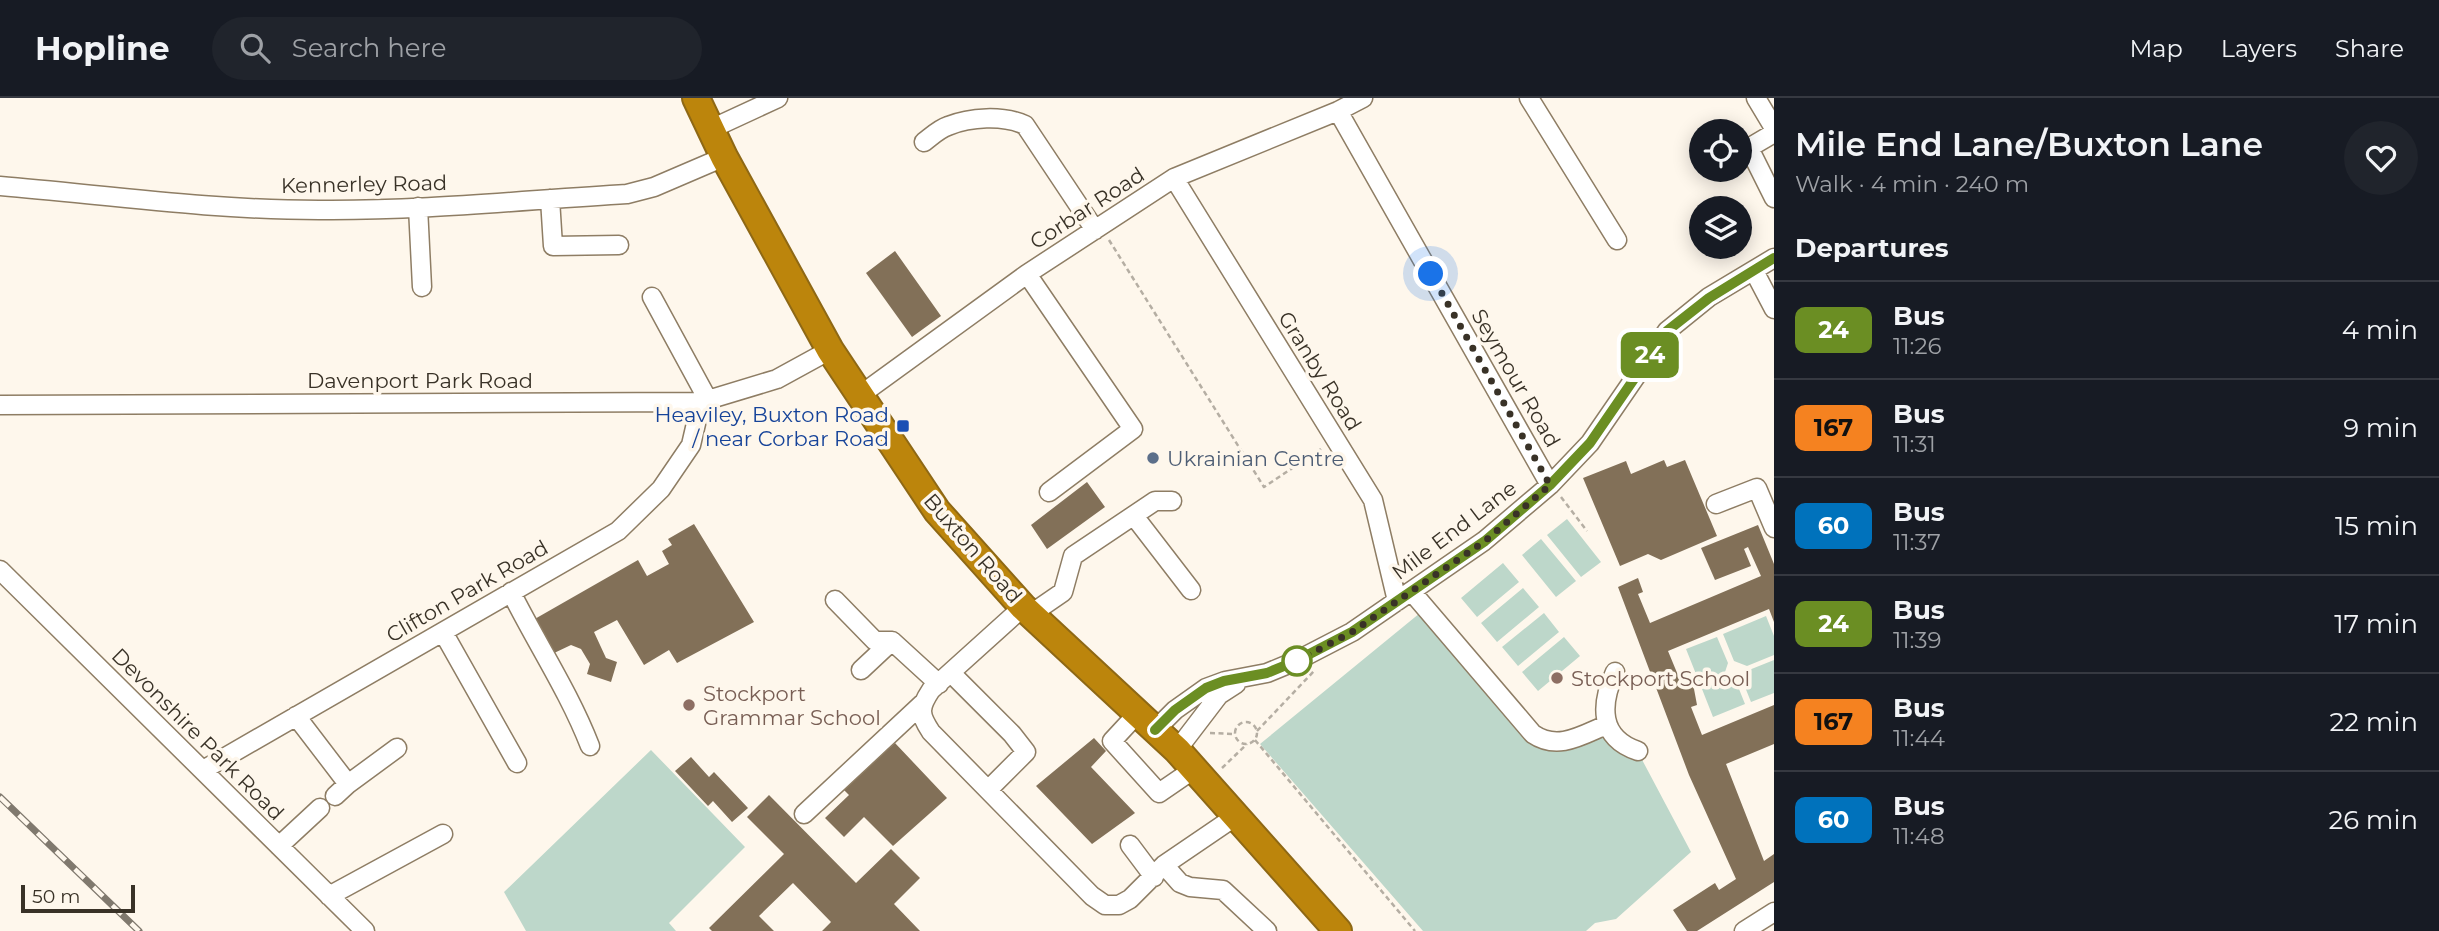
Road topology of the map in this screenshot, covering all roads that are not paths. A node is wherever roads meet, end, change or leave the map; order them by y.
1 (696, 98) edge
2 (778, 98) edge
3 (1363, 98) edge
4 (1529, 98) edge
5 (1756, 98) edge
6 (1338, 111) junction
7 (711, 129) junction
8 (1774, 130) edge
9 (924, 142) dead end
10 (723, 157) junction
11 (1174, 177) junction
12 (0, 186) edge
13 (1774, 198) edge
14 (550, 199) junction
15 (418, 207) junction
16 (1098, 228) junction
17 (1617, 240) dead end
18 (619, 245) dead end
19 (1774, 258) edge
20 (1754, 271) junction
21 (1027, 274) junction
22 (422, 287) dead end
23 (652, 297) dead end
24 (1774, 309) edge
25 (830, 350) junction
26 (859, 396) junction
27 (705, 401) junction
28 (0, 405) edge
29 (1550, 485) junction
30 (1049, 492) dead end
31 (1172, 501) dead end
32 (1716, 504) dead end
33 (1134, 516) junction
34 (1774, 528) edge
35 (0, 570) edge
36 (1191, 590) dead end
37 (511, 592) junction
38 (1404, 596) junction
39 (835, 600) dead end
40 (1027, 610) junction
41 (443, 632) junction
42 (892, 641) junction
43 (861, 670) dead end
44 (1615, 672) dead end
45 (945, 678) junction
46 (1244, 678) junction
47 (922, 704) junction
48 (296, 716) junction
49 (1147, 722) junction
50 (1606, 725) junction
51 (590, 746) dead end
52 (397, 748) dead end
53 (1638, 751) dead end
54 (517, 763) dead end
55 (1192, 767) junction
56 (203, 770) junction
57 (988, 790) junction
58 (320, 808) dead end
59 (804, 814) dead end
60 (1236, 816) junction
61 (443, 834) dead end
62 (1130, 845) dead end
63 (279, 846) junction
64 (1159, 871) junction
65 (330, 896) junction
66 (1774, 912) edge
67 (365, 931) edge
68 (1267, 931) edge
69 (1338, 931) edge
70 (1744, 931) edge

1 - 7 highway, Buxton Road
2 - 7 street
3 - 6 street, Corbar Road
4 - 17 street
5 - 8 street
6 - 11 street, Corbar Road
6 - 29 street, Seymour Road
7 - 10 highway, Buxton Road
8 - 13 street
9 - 16 street
10 - 14 street, Kennerley Road
10 - 25 highway, Buxton Road
11 - 16 street, Corbar Road
11 - 38 street, Granby Road
12 - 15 street, Kennerley Road
14 - 15 street, Kennerley Road
14 - 18 street
15 - 22 street
16 - 21 street, Corbar Road
19 - 20 street, Mile End Lane
20 - 24 street
20 - 29 street, Mile End Lane
21 - 26 street, Corbar Road
21 - 30 street
23 - 27 street
25 - 26 highway, Buxton Road
25 - 27 street, Davenport Park Road
26 - 40 highway, Buxton Road
27 - 28 street, Davenport Park Road
27 - 37 street, Clifton Park Road
29 - 38 street, Mile End Lane
31 - 33 street
32 - 34 street
33 - 36 street
33 - 40 street
35 - 56 street, Devonshire Park Road
37 - 41 street, Clifton Park Road
37 - 51 street
38 - 46 street, Mile End Lane
38 - 50 street
39 - 42 street
40 - 45 street
40 - 49 highway, Buxton Road
41 - 48 street, Clifton Park Road
41 - 54 street
42 - 43 street
42 - 45 street
44 - 50 street
45 - 47 street
45 - 57 street
46 - 49 street, Mile End Lane
46 - 55 street, Mile End Lane
47 - 57 street
47 - 59 street
48 - 52 street
48 - 56 street, Clifton Park Road
49 - 55 highway, Buxton Road
49 - 55 street, Mile End Lane
50 - 53 street
55 - 60 highway, Buxton Road
56 - 63 street, Devonshire Park Road
57 - 64 street
58 - 63 street
60 - 64 street
60 - 69 highway, Buxton Road
61 - 65 street
62 - 64 street
63 - 65 street, Devonshire Park Road
64 - 68 street
65 - 67 street, Devonshire Park Road
66 - 70 street

